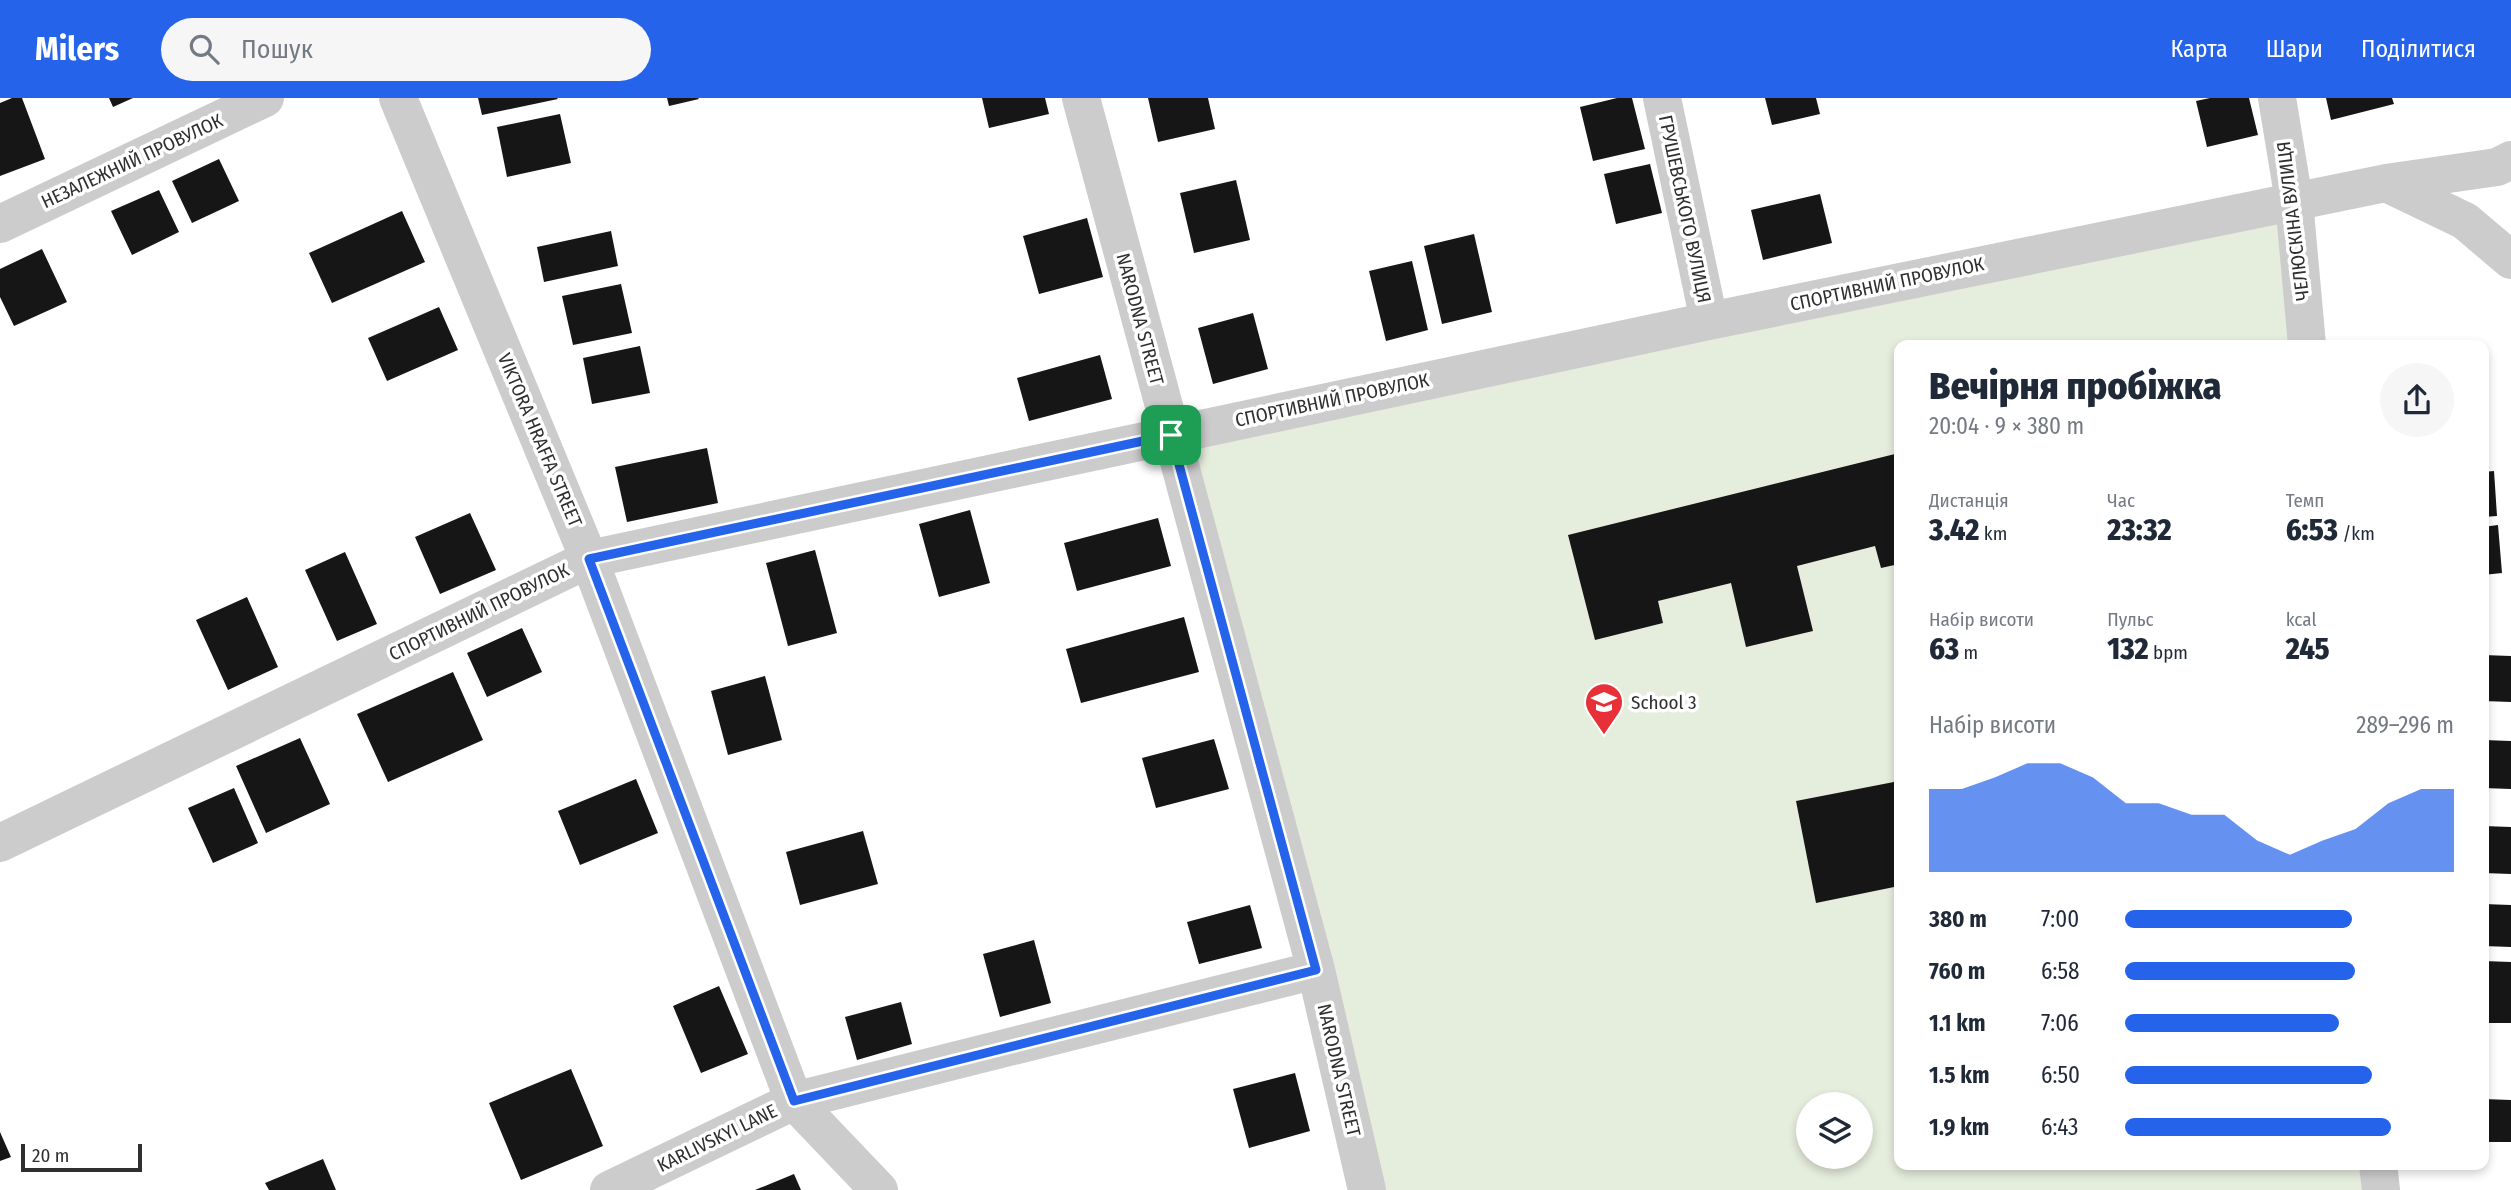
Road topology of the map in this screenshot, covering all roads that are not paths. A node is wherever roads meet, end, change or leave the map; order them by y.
1 (265, 98) edge
2 (398, 98) edge
3 (1081, 98) edge
4 (1662, 98) edge
5 (2277, 98) edge
6 (2511, 160) edge
7 (2386, 183) junction
8 (2294, 201) junction
9 (0, 224) edge
10 (2511, 260) edge
11 (1709, 321) junction
12 (2306, 340) edge
13 (1171, 435) junction
14 (589, 559) junction
15 (0, 843) edge
16 (1316, 970) junction
17 (794, 1101) junction
18 (2379, 1170) edge
19 (609, 1190) edge
20 (879, 1190) edge
21 (1367, 1190) edge
22 (2381, 1190) edge

1 - 9 street, НЕЗАЛЕЖНИЙ ПРОВУЛОК
2 - 14 street, VIKTORA HRAFFA STREET
3 - 13 street, NARODNA STREET
4 - 11 street, ГРУШЕВСЬКОГО ВУЛИЦЯ
5 - 8 street, ЧЕЛЮСКІНА ВУЛИЦЯ
6 - 7 street, СПОРТИВНИЙ ПРОВУЛОК
7 - 8 street, СПОРТИВНИЙ ПРОВУЛОК
7 - 10 street
8 - 11 street, СПОРТИВНИЙ ПРОВУЛОК
8 - 12 street, ЧЕЛЮСКІНА ВУЛИЦЯ
11 - 13 street, СПОРТИВНИЙ ПРОВУЛОК
13 - 14 street, СПОРТИВНИЙ ПРОВУЛОК
13 - 16 street, NARODNA STREET
14 - 15 street, СПОРТИВНИЙ ПРОВУЛОК
14 - 17 street, VIKTORA HRAFFA STREET
16 - 17 street, KARLІVSKYI LANE
16 - 21 street, NARODNA STREET
17 - 19 street, KARLІVSKYI LANE
17 - 20 street, VIKTORA HRAFFA STREET
18 - 22 street

